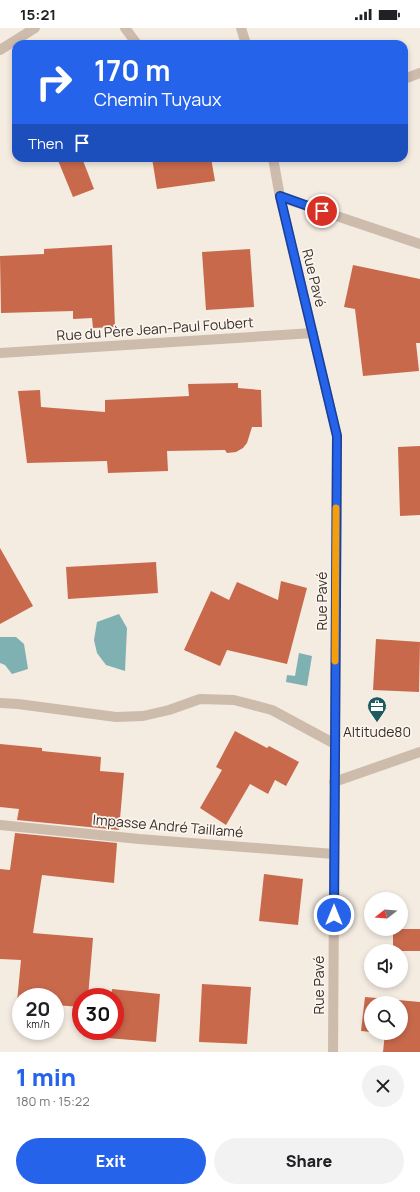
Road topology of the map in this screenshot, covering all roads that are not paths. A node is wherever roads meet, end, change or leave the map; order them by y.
1 (35, 28) edge
2 (125, 28) edge
3 (241, 28) edge
4 (16, 40) edge
5 (134, 40) edge
6 (245, 40) edge
7 (12, 42) edge
8 (0, 50) edge
9 (420, 73) edge
10 (408, 78) edge
11 (273, 162) edge
12 (280, 196) junction
13 (420, 244) edge
14 (313, 333) junction
15 (0, 353) edge
16 (0, 703) edge
17 (335, 744) junction
18 (420, 752) edge
19 (334, 782) junction
20 (0, 825) edge
21 (334, 854) junction
22 (333, 1052) edge

1 - 4 street
2 - 5 street
3 - 6 street
7 - 8 street
9 - 10 street
11 - 12 street, Rue Pavé
12 - 13 street
12 - 14 street, Rue Pavé
14 - 15 street, Rue du Père Jean-Paul Foubert
14 - 17 street, Rue Pavé
16 - 17 street
17 - 19 street, Rue Pavé
18 - 19 street
19 - 21 street, Rue Pavé
20 - 21 street, Impasse André Taillamé
21 - 22 street, Rue Pavé

